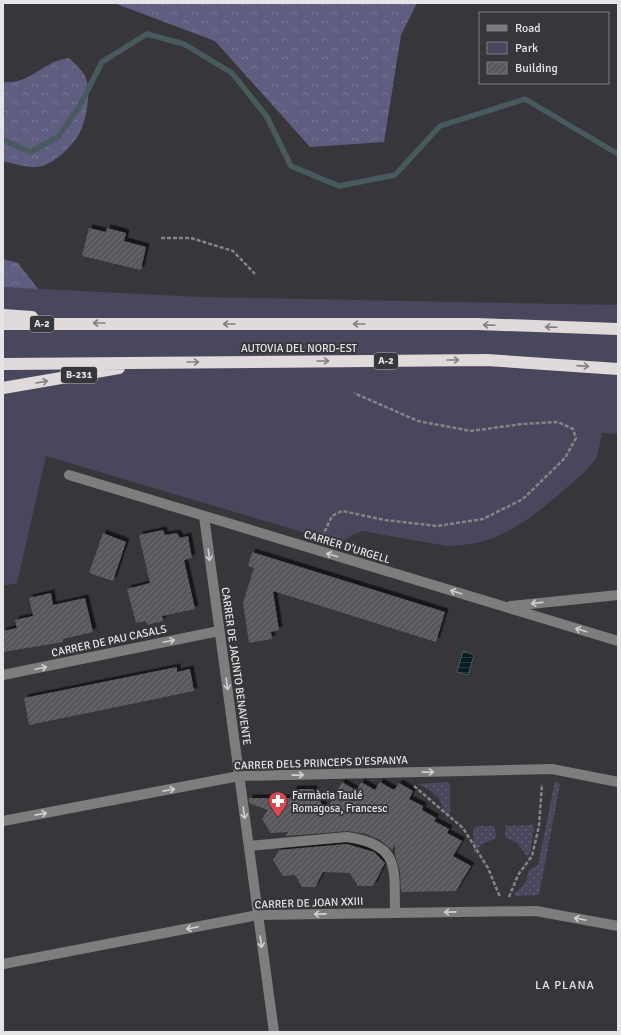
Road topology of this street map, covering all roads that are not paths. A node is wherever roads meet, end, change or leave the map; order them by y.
1 (3, 315) edge
2 (81, 323) junction
3 (3, 324) edge
4 (618, 329) edge
5 (154, 362) junction
6 (3, 364) edge
7 (618, 369) edge
8 (3, 388) edge
9 (69, 474) dead end
10 (204, 516) junction
11 (618, 595) edge
12 (505, 606) junction
13 (219, 631) junction
14 (618, 641) edge
15 (3, 676) edge
16 (239, 776) junction
17 (618, 782) edge
18 (3, 821) edge
19 (249, 846) junction
20 (395, 913) junction
21 (258, 915) junction
22 (618, 926) edge
23 (3, 964) edge
24 (274, 1032) edge

1 - 2 highway
2 - 3 highway, A-2
4 -> 2 highway, A-2
5 - 6 highway, AUTOVIA DEL NORD-EST / A-2
5 -> 7 highway, AUTOVIA DEL NORD-EST / A-2
8 -> 5 highway, B-231
9 - 10 street, CARRER D'URGELL
12 -> 10 street, CARRER D'URGELL
10 -> 13 street, CARRER DE JACINTO BENAVENTE
11 -> 12 street
14 -> 12 street, CARRER D'URGELL
15 -> 13 street, CARRER DE PAU CASALS
13 -> 16 street, CARRER DE JACINTO BENAVENTE
16 -> 17 street, CARRER DELS PRINCEPS D'ESPANYA
18 -> 16 street, CARRER DELS PRINCEPS D'ESPANYA
16 -> 19 street, CARRER DE JACINTO BENAVENTE
19 - 20 street
19 - 21 street, CARRER DE JACINTO BENAVENTE
20 -> 21 street, CARRER DE JOAN XXIII
22 -> 20 street, CARRER DE JOAN XXIII
21 -> 23 street, CARRER DE JOAN XXIII
21 -> 24 street, CARRER DE JACINTO BENAVENTE

